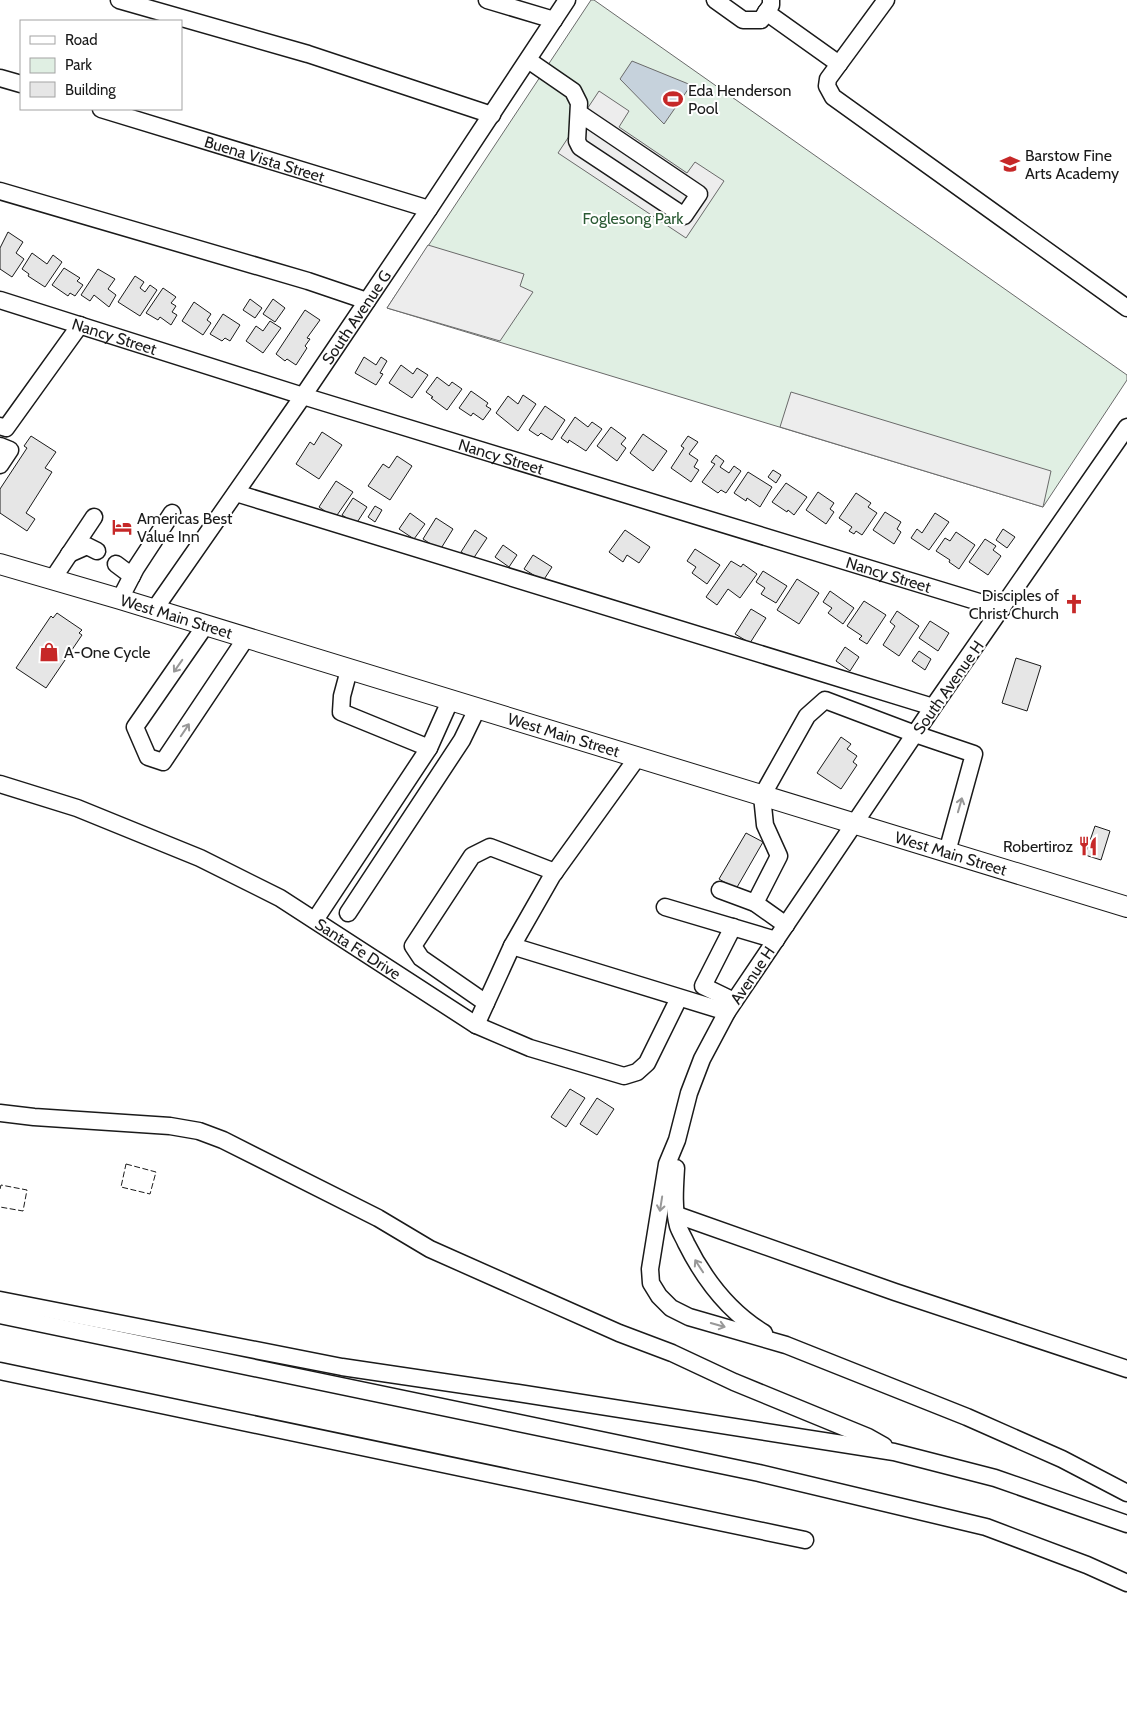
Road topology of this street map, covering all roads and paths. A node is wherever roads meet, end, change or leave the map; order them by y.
1 (119, 0) edge
2 (488, 0) edge
3 (567, 0) edge
4 (715, 0) edge
5 (886, 0) edge
6 (768, 6) edge
7 (554, 20) junction
8 (528, 60) junction
9 (839, 64) junction
10 (0, 78) edge
11 (20, 84) edge
12 (104, 110) edge
13 (579, 113) junction
14 (492, 115) junction
15 (0, 191) edge
16 (430, 209) junction
17 (0, 300) edge
18 (367, 301) junction
19 (1127, 308) edge
20 (80, 325) junction
21 (303, 396) junction
22 (0, 426) edge
23 (1127, 427) edge
24 (0, 446) edge
25 (0, 465) edge
26 (236, 492) junction
27 (172, 513) dead end
28 (94, 517) dead end
29 (97, 551) dead end
30 (69, 554) junction
31 (0, 564) edge
32 (116, 564) dead end
33 (132, 576) junction
34 (52, 580) junction
35 (120, 599) junction
36 (1002, 609) junction
37 (154, 610) junction
38 (206, 626) junction
39 (246, 638) junction
40 (349, 670) junction
41 (450, 701) junction
42 (933, 707) junction
43 (476, 709) junction
44 (915, 734) junction
45 (429, 748) junction
46 (637, 758) junction
47 (0, 784) edge
48 (762, 796) junction
49 (854, 824) junction
50 (947, 852) junction
51 (554, 872) junction
52 (720, 890) dead end
53 (755, 903) junction
54 (665, 907) dead end
55 (1127, 907) edge
56 (348, 913) dead end
57 (315, 920) junction
58 (786, 925) junction
59 (733, 928) junction
60 (776, 940) junction
61 (512, 946) junction
62 (679, 998) junction
63 (486, 1003) junction
64 (730, 1007) junction
65 (476, 1025) junction
66 (0, 1113) edge
67 (677, 1140) junction
68 (676, 1215) junction
69 (0, 1300) edge
70 (0, 1315) edge
71 (786, 1345) junction
72 (1127, 1369) edge
73 (0, 1371) edge
74 (894, 1452) junction
75 (1127, 1493) edge
76 (1127, 1524) edge
77 (805, 1540) dead end
78 (1127, 1583) edge

1 - 14 street
2 - 7 street
3 - 7 street, South Avenue G
4 - 6 street
5 - 9 street
6 - 9 street
7 - 8 street, South Avenue G
8 - 13 street
8 - 14 street, South Avenue G
9 - 19 street
10 - 11 street
12 - 16 street, Buena Vista Street
13 - 13 street
14 - 16 street, South Avenue G
15 - 18 street
16 - 18 street, South Avenue G
17 - 20 street, Nancy Street
18 - 21 street, South Avenue G
20 - 21 street, Nancy Street
20 - 22 street
21 - 26 street, South Avenue G
21 - 36 street, Nancy Street
23 - 36 street, South Avenue H
24 - 25 street
26 - 37 street, South Avenue G
26 - 42 street
27 - 33 street
28 - 30 street
29 - 30 street
30 - 34 street
31 - 34 main road, West Main Street
32 - 33 street
33 - 35 street
34 - 35 main road, West Main Street
35 - 37 main road, West Main Street
36 - 42 street, South Avenue H
37 - 38 main road, West Main Street
38 - 39 main road, West Main Street
38 -> 39 street
39 - 40 main road, West Main Street
40 - 41 main road, West Main Street
40 - 45 street
41 - 43 main road, West Main Street
41 - 45 street
42 - 44 street, South Avenue H
43 - 46 main road, West Main Street
43 - 56 street
44 - 48 street
44 - 49 street, South Avenue H
50 -> 44 street
45 - 57 street
46 - 48 main road, West Main Street
46 - 51 street
47 - 57 street, Santa Fe Drive
48 - 49 main road, West Main Street
48 - 53 street
49 - 50 main road, West Main Street
49 - 58 street, Avenue H
50 - 55 main road, West Main Street
51 - 61 street
51 - 63 street
52 - 53 street
53 - 58 street
54 - 59 street
57 - 65 street, Santa Fe Drive
58 - 60 street, Avenue H
59 - 60 street
59 - 64 street
60 - 64 street, Avenue H
61 - 62 street
61 - 63 street
62 - 64 street
62 - 65 street, Santa Fe Drive
63 - 65 street
64 - 67 street, Avenue H
66 - 74 street
67 - 68 street
67 -> 71 street
71 -> 68 street
68 - 72 street
69 - 74 street
70 - 78 street
71 - 75 street
73 - 77 street
74 - 76 street

